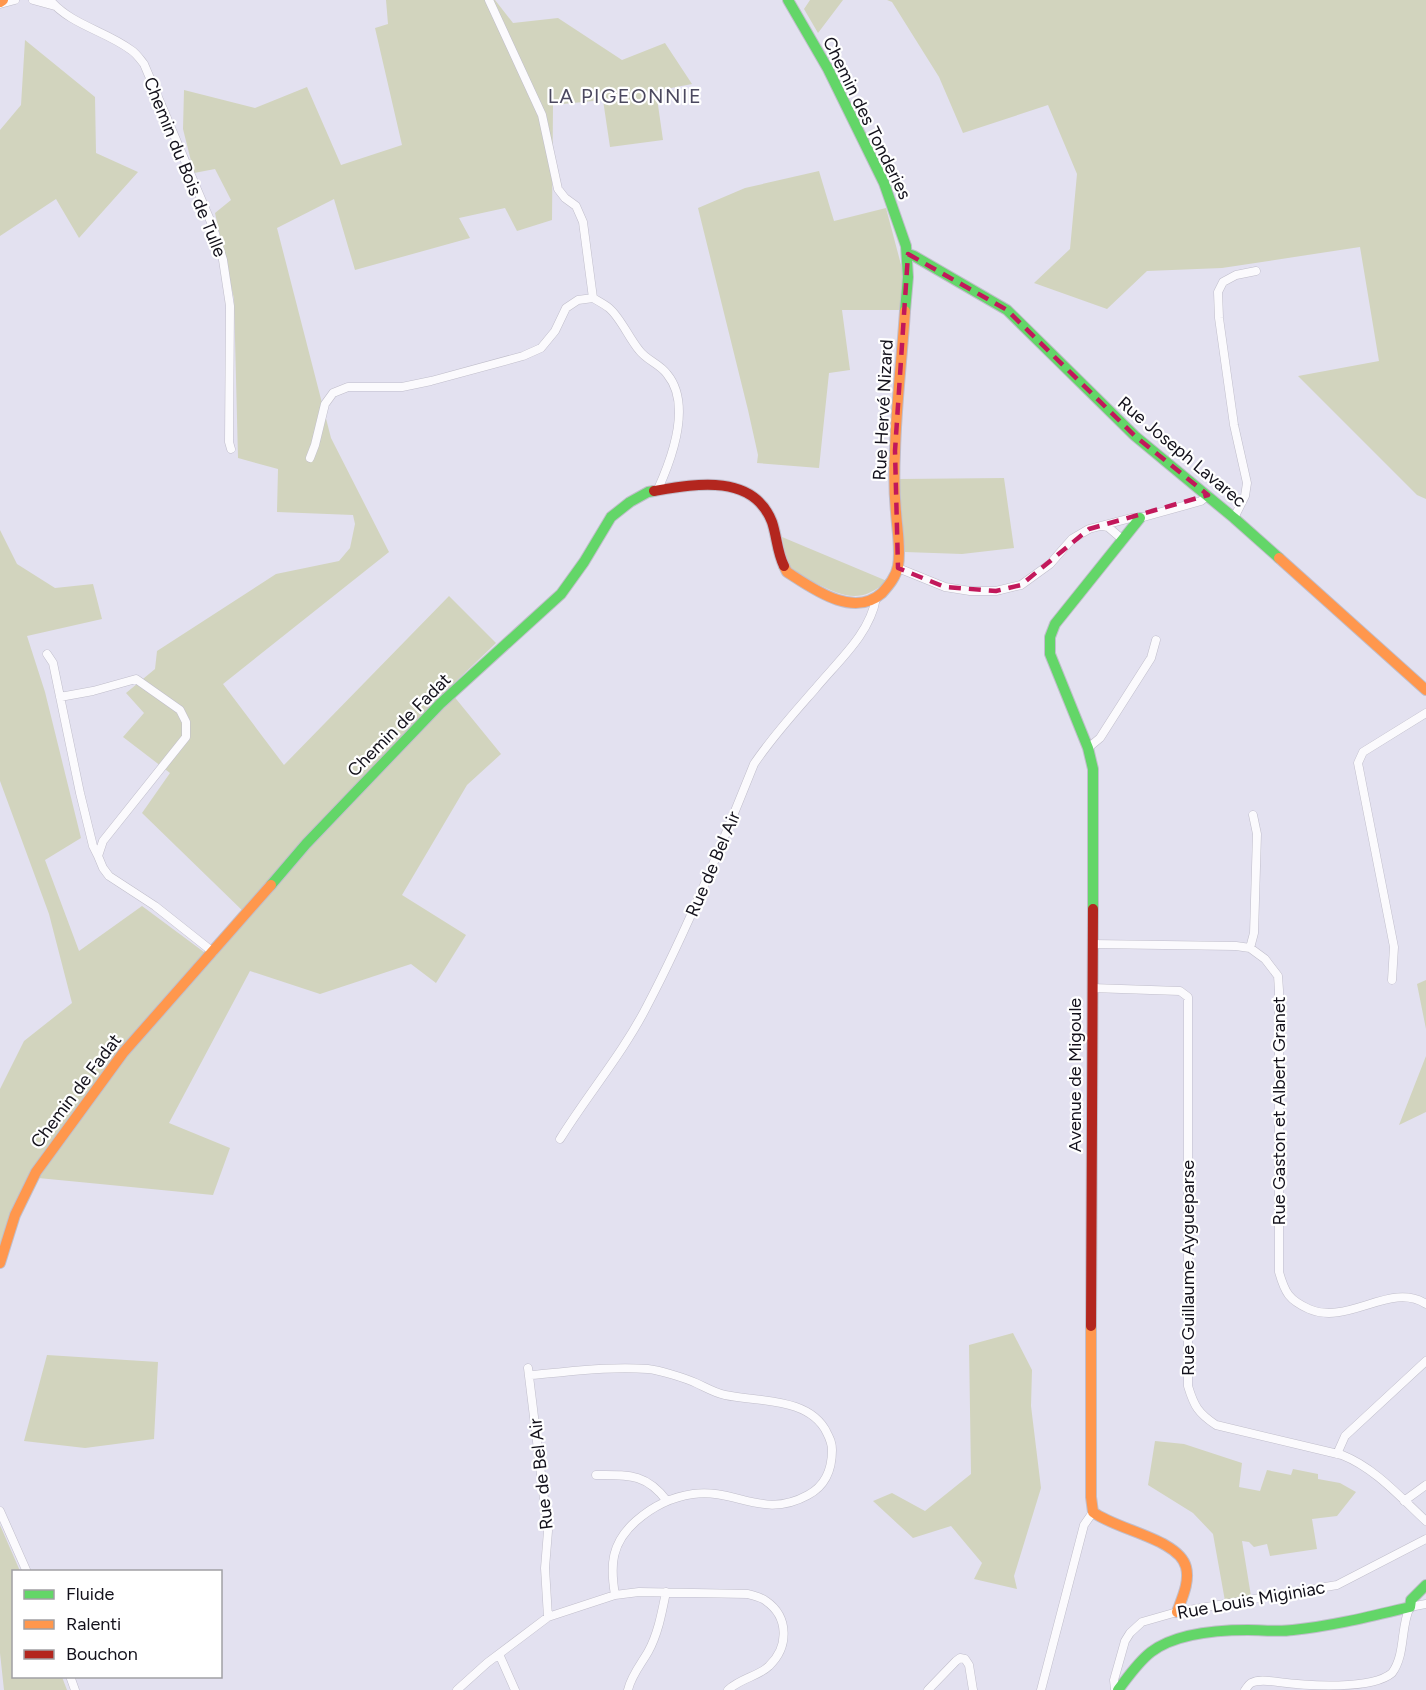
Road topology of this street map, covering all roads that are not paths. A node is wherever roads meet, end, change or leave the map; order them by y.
1 (15, 0) edge
2 (33, 0) edge
3 (489, 0) edge
4 (788, 0) edge
5 (1, 2) edge
6 (52, 3) edge
7 (908, 254) junction
8 (1256, 271) dead end
9 (593, 298) junction
10 (231, 449) dead end
11 (309, 458) dead end
12 (658, 489) junction
13 (1208, 495) junction
14 (1140, 518) junction
15 (1234, 518) junction
16 (1101, 526) junction
17 (1122, 539) junction
18 (898, 568) junction
19 (876, 598) junction
20 (1156, 640) dead end
21 (46, 654) dead end
22 (1426, 690) edge
23 (60, 697) junction
24 (1426, 713) edge
25 (1088, 748) junction
26 (1253, 815) dead end
27 (98, 856) junction
28 (1092, 944) junction
29 (1250, 948) junction
30 (213, 952) junction
31 (1392, 980) dead end
32 (1092, 988) junction
33 (560, 1139) dead end
34 (0, 1263) edge
35 (1426, 1304) edge
36 (1426, 1361) edge
37 (1337, 1454) junction
38 (596, 1475) dead end
39 (1426, 1485) edge
40 (667, 1501) junction
41 (1404, 1501) junction
42 (0, 1511) edge
43 (1093, 1512) junction
44 (1426, 1521) edge
45 (1426, 1539) edge
46 (26, 1570) edge
47 (1426, 1585) edge
48 (666, 1592) junction
49 (615, 1595) junction
50 (1426, 1604) edge
51 (1410, 1606) junction
52 (1177, 1612) junction
53 (548, 1617) junction
54 (499, 1654) junction
55 (457, 1690) edge
56 (515, 1690) edge
57 (628, 1690) edge
58 (728, 1690) edge
59 (928, 1690) edge
60 (973, 1690) edge
61 (1041, 1690) edge
62 (1117, 1690) edge
63 (1245, 1690) edge

1 - 5 street
2 - 6 street, Chemin du Bois de Tulle
3 - 9 street
4 - 7 street, Chemin des Tonderies
6 - 10 street, Chemin du Bois de Tulle
7 - 13 street, Rue Joseph Lavarec
7 - 18 street, Rue Hervé Nizard
8 - 15 street
9 - 11 street
9 - 12 street
12 - 19 street, Chemin de Fadat
12 - 30 street, Chemin de Fadat
13 - 14 street
13 - 15 street, Rue Joseph Lavarec
14 - 16 street
14 - 17 street, Avenue de Migoule
15 - 22 street, Rue Joseph Lavarec
16 - 17 street
16 - 18 street
17 - 25 street, Avenue de Migoule
18 - 19 street
19 - 33 street, Rue de Bel Air
20 - 25 street
21 - 23 street
23 - 27 street
23 - 27 street
24 - 31 street
25 - 28 street, Avenue de Migoule
26 - 29 street
27 - 30 street
28 - 29 street
28 - 32 street, Avenue de Migoule
29 - 35 street, Rue Gaston et Albert Granet
30 - 34 street, Chemin de Fadat
32 - 37 street, Rue Guillaume Aygueparse
32 - 43 street, Avenue de Migoule
36 - 37 street
37 - 41 street, Rue Guillaume Aygueparse
38 - 40 street
39 - 41 street
40 - 49 street
40 - 53 street, Rue de Bel Air
41 - 44 street, Rue Guillaume Aygueparse
42 - 46 street
43 - 52 street
43 - 61 street
45 - 52 street, Rue Louis Miginiac
47 - 51 street
48 - 49 street
48 - 57 street
48 - 58 street
49 - 53 street
50 - 51 street
51 - 62 street
51 - 63 street
52 - 62 street, Rue Louis Miginiac
53 - 54 street
54 - 55 street
54 - 56 street
59 - 60 street

